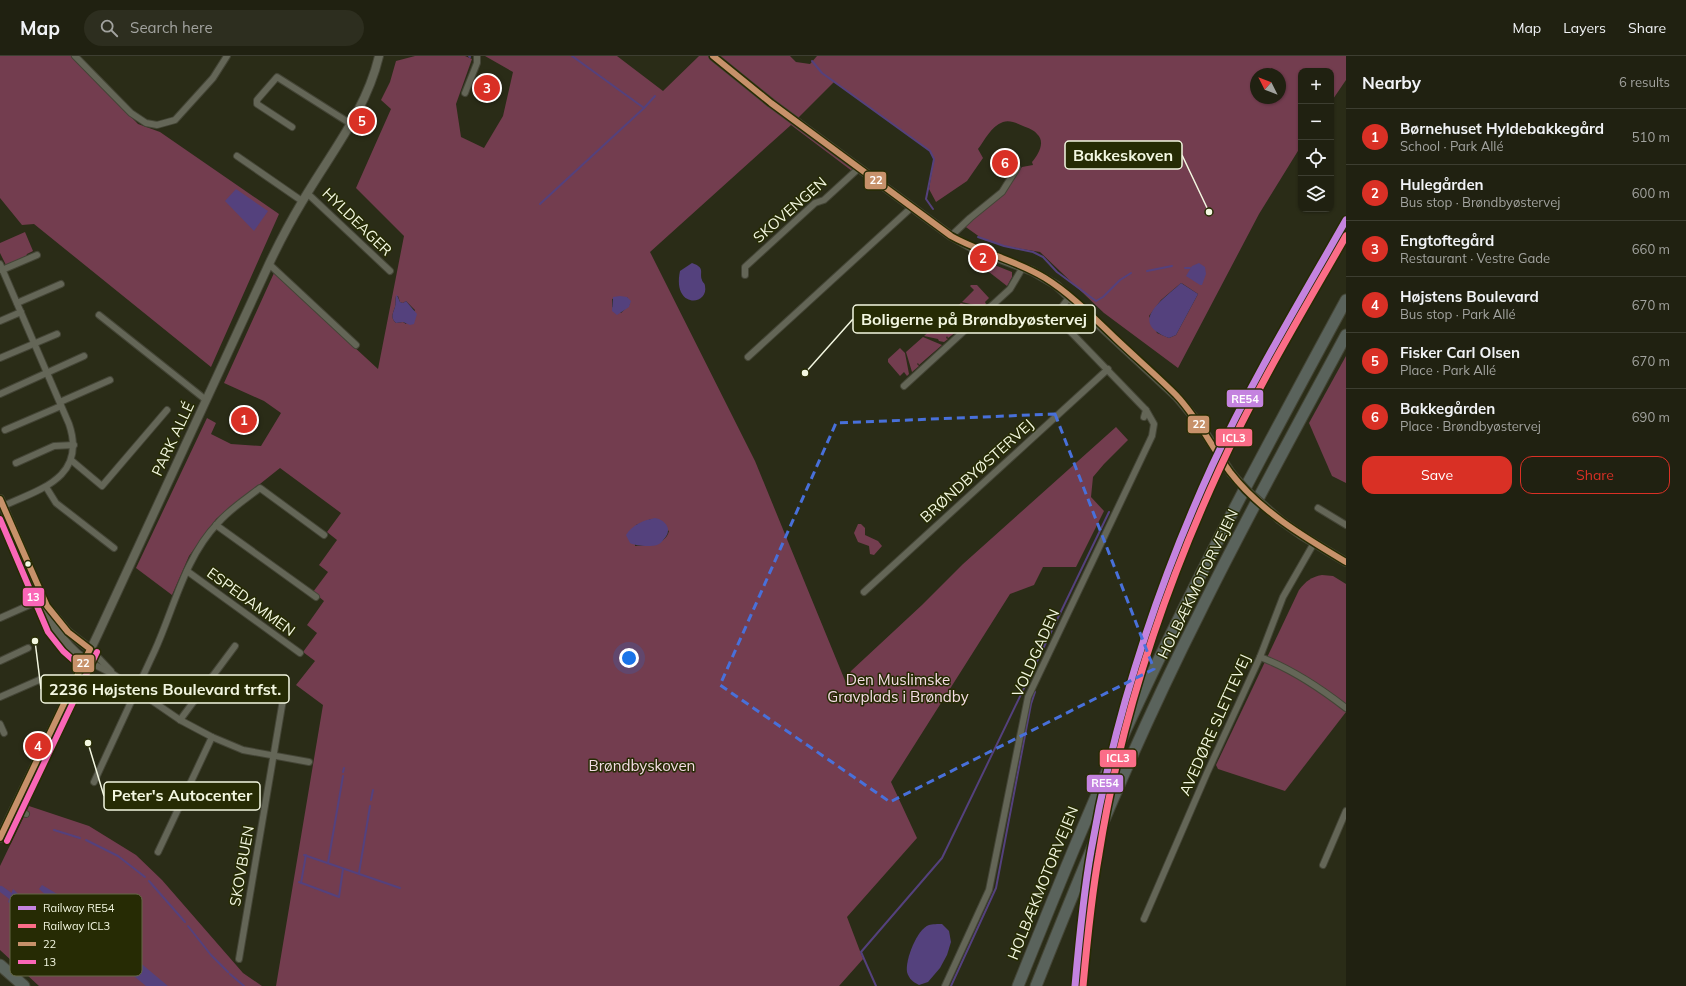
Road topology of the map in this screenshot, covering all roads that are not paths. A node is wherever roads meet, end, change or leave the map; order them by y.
1 (75, 56) edge
2 (227, 56) edge
3 (379, 56) edge
4 (477, 56) edge
5 (713, 56) edge
6 (465, 93) dead end
7 (351, 124) junction
8 (292, 128) dead end
9 (237, 156) dead end
10 (858, 168) junction
11 (1017, 168) dead end
12 (308, 193) junction
13 (302, 201) junction
14 (912, 207) junction
15 (951, 236) junction
16 (36, 255) dead end
17 (269, 264) junction
18 (1, 267) edge
19 (1023, 267) junction
20 (390, 271) dead end
21 (745, 275) dead end
22 (7, 280) junction
23 (0, 283) edge
24 (61, 284) dead end
25 (1070, 297) junction
26 (1346, 300) edge
27 (17, 304) junction
28 (21, 312) junction
29 (99, 315) dead end
30 (0, 321) edge
31 (56, 334) dead end
32 (1346, 336) edge
33 (34, 343) junction
34 (356, 345) dead end
35 (84, 356) dead end
36 (748, 357) dead end
37 (0, 358) edge
38 (1108, 369) junction
39 (47, 373) junction
40 (110, 380) dead end
41 (904, 386) dead end
42 (0, 394) edge
43 (206, 400) junction
44 (61, 404) junction
45 (167, 410) dead end
46 (5, 430) dead end
47 (74, 445) junction
48 (71, 460) junction
49 (16, 463) dead end
50 (46, 487) junction
51 (2, 502) edge
52 (1318, 508) dead end
53 (216, 525) junction
54 (1346, 525) edge
55 (324, 535) dead end
56 (1314, 543) junction
57 (114, 548) dead end
58 (1346, 562) edge
59 (187, 571) junction
60 (864, 592) dead end
61 (316, 597) dead end
62 (43, 599) junction
63 (47, 606) junction
64 (0, 618) edge
65 (235, 646) dead end
66 (28, 648) dead end
67 (90, 649) junction
68 (300, 653) dead end
69 (1260, 657) junction
70 (85, 660) junction
71 (0, 661) edge
72 (113, 674) junction
73 (39, 680) dead end
74 (286, 682) dead end
75 (136, 690) junction
76 (0, 697) edge
77 (1346, 708) edge
78 (180, 720) junction
79 (0, 724) edge
80 (4, 733) dead end
81 (212, 737) junction
82 (274, 757) junction
83 (309, 762) dead end
84 (94, 782) dead end
85 (13, 810) junction
86 (1346, 811) edge
87 (26, 814) dead end
88 (0, 838) edge
89 (158, 852) dead end
90 (1323, 865) dead end
91 (1144, 919) dead end
92 (239, 959) dead end
93 (0, 965) edge
94 (10, 974) edge
95 (13, 976) edge
96 (24, 986) edge
97 (945, 986) edge
98 (1018, 986) edge
99 (1036, 986) edge

1 - 2 street
3 - 7 street, PARK ALLÉ
4 - 6 street
5 - 10 street
7 - 8 street
7 - 12 street, PARK ALLÉ
9 - 13 street
10 - 14 street
10 - 21 street, SKOVENGEN
11 - 15 street
12 - 13 street, PARK ALLÉ
12 - 20 street, HYLDEAGER
13 - 17 street, PARK ALLÉ
14 - 15 street
14 - 36 street
15 - 19 street
16 - 18 street
17 - 34 street
17 - 43 street, PARK ALLÉ
18 - 22 street
19 - 25 street
19 - 41 street
22 - 23 street
22 - 27 street
24 - 27 street
25 - 38 street
25 - 56 street, bridge
26 - 98 highway, HOLBÆKMOTORVEJEN
27 - 28 street
28 - 30 street
28 - 33 street
29 - 43 street
31 - 33 street
32 - 99 highway, HOLBÆKMOTORVEJEN
33 - 37 street
33 - 39 street
35 - 39 street
38 - 60 street, BRØNDBYØSTERVEJ
38 - 97 street, VOLDGADEN
39 - 42 street
39 - 44 street
40 - 44 street
43 - 67 street, PARK ALLÉ
44 - 46 street
44 - 47 street
45 - 48 street
47 - 48 street
47 - 49 street
48 - 50 street
50 - 51 street
50 - 57 street
51 - 62 street
52 - 54 street
53 - 55 street, ESPEDAMMEN
53 - 59 street, ESPEDAMMEN
53 - 61 street
56 - 58 street
56 - 69 street, AVEDØRE SLETTEVEJ
59 - 68 street, ESPEDAMMEN
59 - 75 street, ESPEDAMMEN
62 - 63 street
62 - 64 street
63 - 67 street
63 - 70 street
65 - 78 street
66 - 71 street
67 - 70 street, PARK ALLÉ
67 - 72 street
69 - 77 street
69 - 91 street, AVEDØRE SLETTEVEJ
70 - 72 street
70 - 85 street, PARK ALLÉ
72 - 75 street
73 - 76 street
74 - 82 street, SKOVBUEN
75 - 78 street
75 - 84 street, ESPEDAMMEN
78 - 81 street
79 - 80 street
81 - 82 street
81 - 89 street
82 - 83 street
82 - 92 street, SKOVBUEN
85 - 87 street
85 - 88 street, PARK ALLÉ
86 - 90 street
93 - 94 highway
95 - 96 highway

